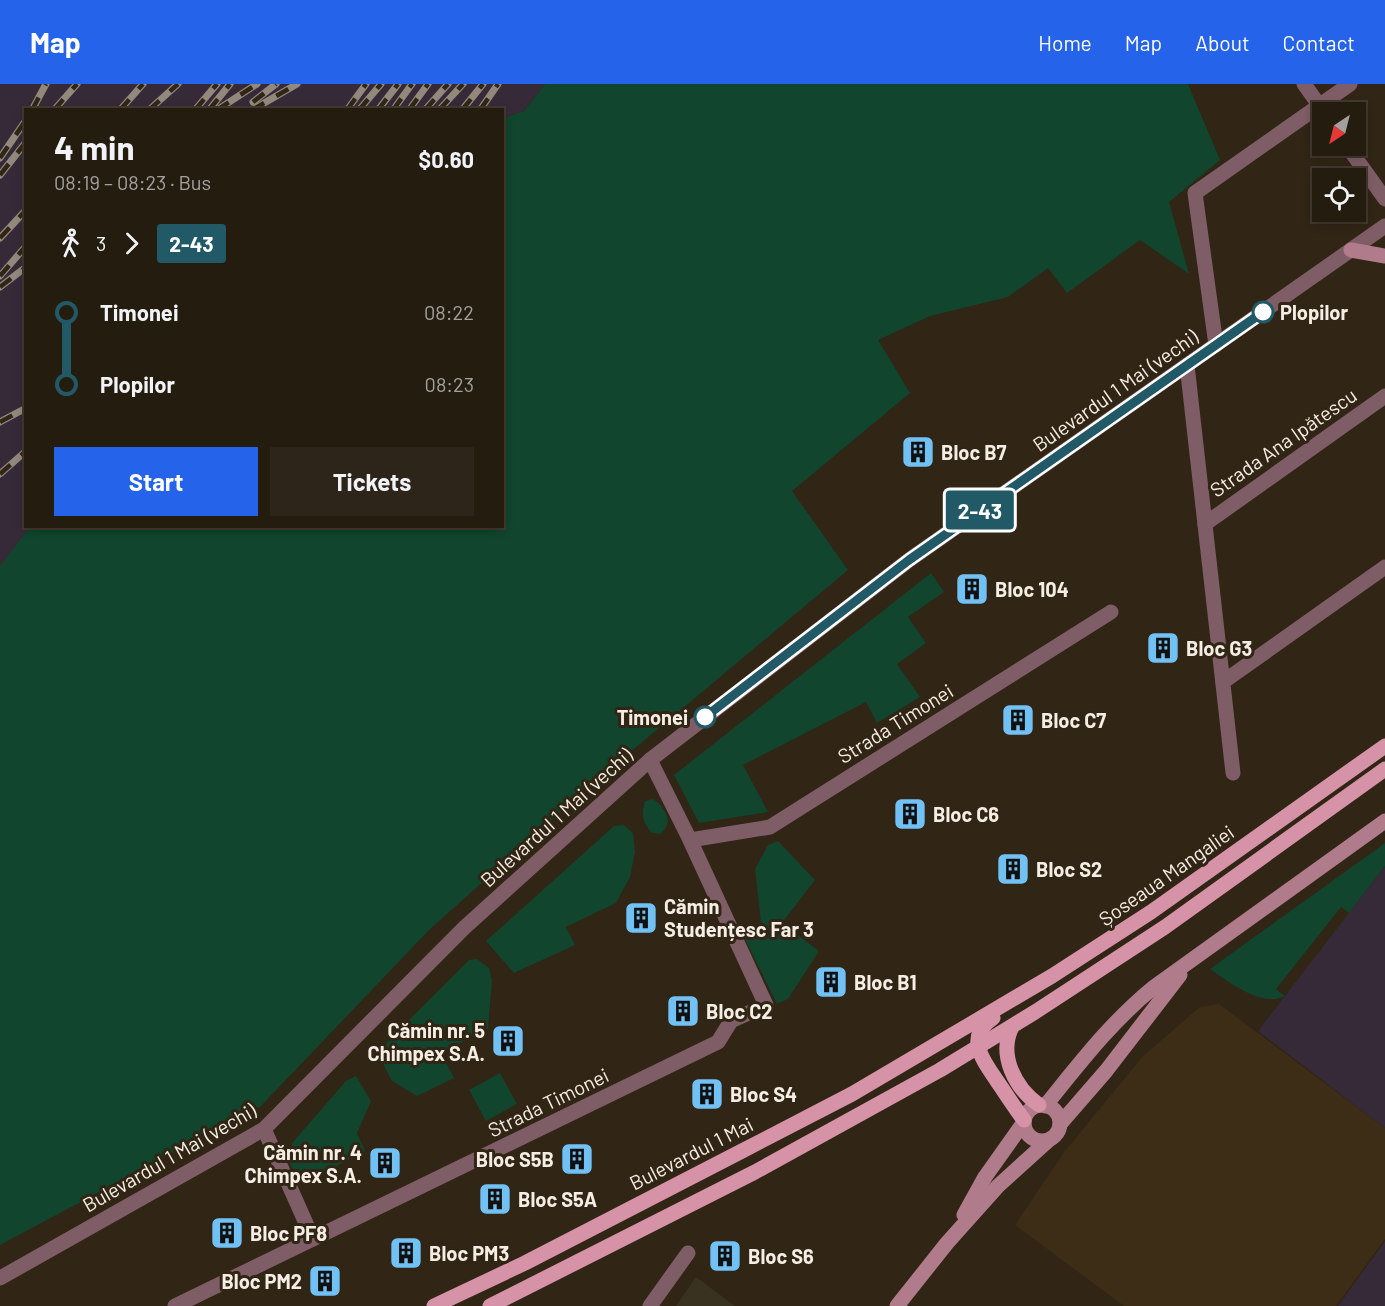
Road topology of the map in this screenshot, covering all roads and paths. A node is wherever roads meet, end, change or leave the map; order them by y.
1 (1304, 84) edge
2 (1350, 84) edge
3 (1317, 102) edge
4 (1330, 102) edge
5 (1312, 116) edge
6 (1354, 156) edge
7 (1385, 199) edge
8 (1385, 226) edge
9 (1351, 250) junction
10 (1385, 256) edge
11 (1216, 345) junction
12 (1187, 365) junction
13 (1385, 396) edge
14 (1205, 524) junction
15 (1385, 567) edge
16 (1111, 612) dead end
17 (1223, 682) junction
18 (1385, 746) edge
19 (650, 760) junction
20 (1385, 769) edge
21 (1233, 773) dead end
22 (1385, 821) edge
23 (690, 840) junction
24 (1189, 963) junction
25 (1052, 976) junction
26 (1012, 1027) junction
27 (963, 1028) joint
28 (978, 1047) junction
29 (1042, 1106) junction
30 (1024, 1121) junction
31 (1060, 1124) junction
32 (264, 1129) junction
33 (1050, 1139) junction
34 (313, 1239) junction
35 (947, 1243) junction
36 (688, 1253) dead end
37 (0, 1278) edge
38 (175, 1306) edge
39 (434, 1306) edge
40 (490, 1306) edge
41 (650, 1306) edge
42 (897, 1306) edge

1 - 3 street
2 - 4 street
5 - 11 street
6 - 7 street
8 - 9 street, Bulevardul 1 Mai (vechi)
9 - 10 street
9 - 11 street, Bulevardul 1 Mai (vechi)
11 - 12 street, Bulevardul 1 Mai (vechi)
12 - 14 street
12 - 19 street, Bulevardul 1 Mai (vechi)
13 - 14 street, Strada Ana Ipătescu
14 - 17 street
15 - 17 street
16 - 23 street, Strada Timonei
17 - 21 street
18 - 25 main road, Șoseaua Mangaliei
19 - 23 street, Strada Timonei
19 - 32 street, Bulevardul 1 Mai (vechi)
20 - 26 main road, Șoseaua Mangaliei
22 - 24 street
23 - 34 street, Strada Timonei
24 - 29 street
24 - 31 street
25 - 27 main road, Șoseaua Mangaliei
25 - 28 main road
26 - 28 main road, Șoseaua Mangaliei
26 - 29 main road
27 - 39 main road, Bulevardul 1 Mai
28 - 30 main road
28 - 40 main road
29 - 30 street
29 - 31 street
30 - 33 street
30 - 35 street
31 - 33 street
32 - 34 street
32 - 37 street, Bulevardul 1 Mai (vechi)
33 - 35 street
34 - 38 street, Strada Timonei
35 - 42 street
36 - 41 street

